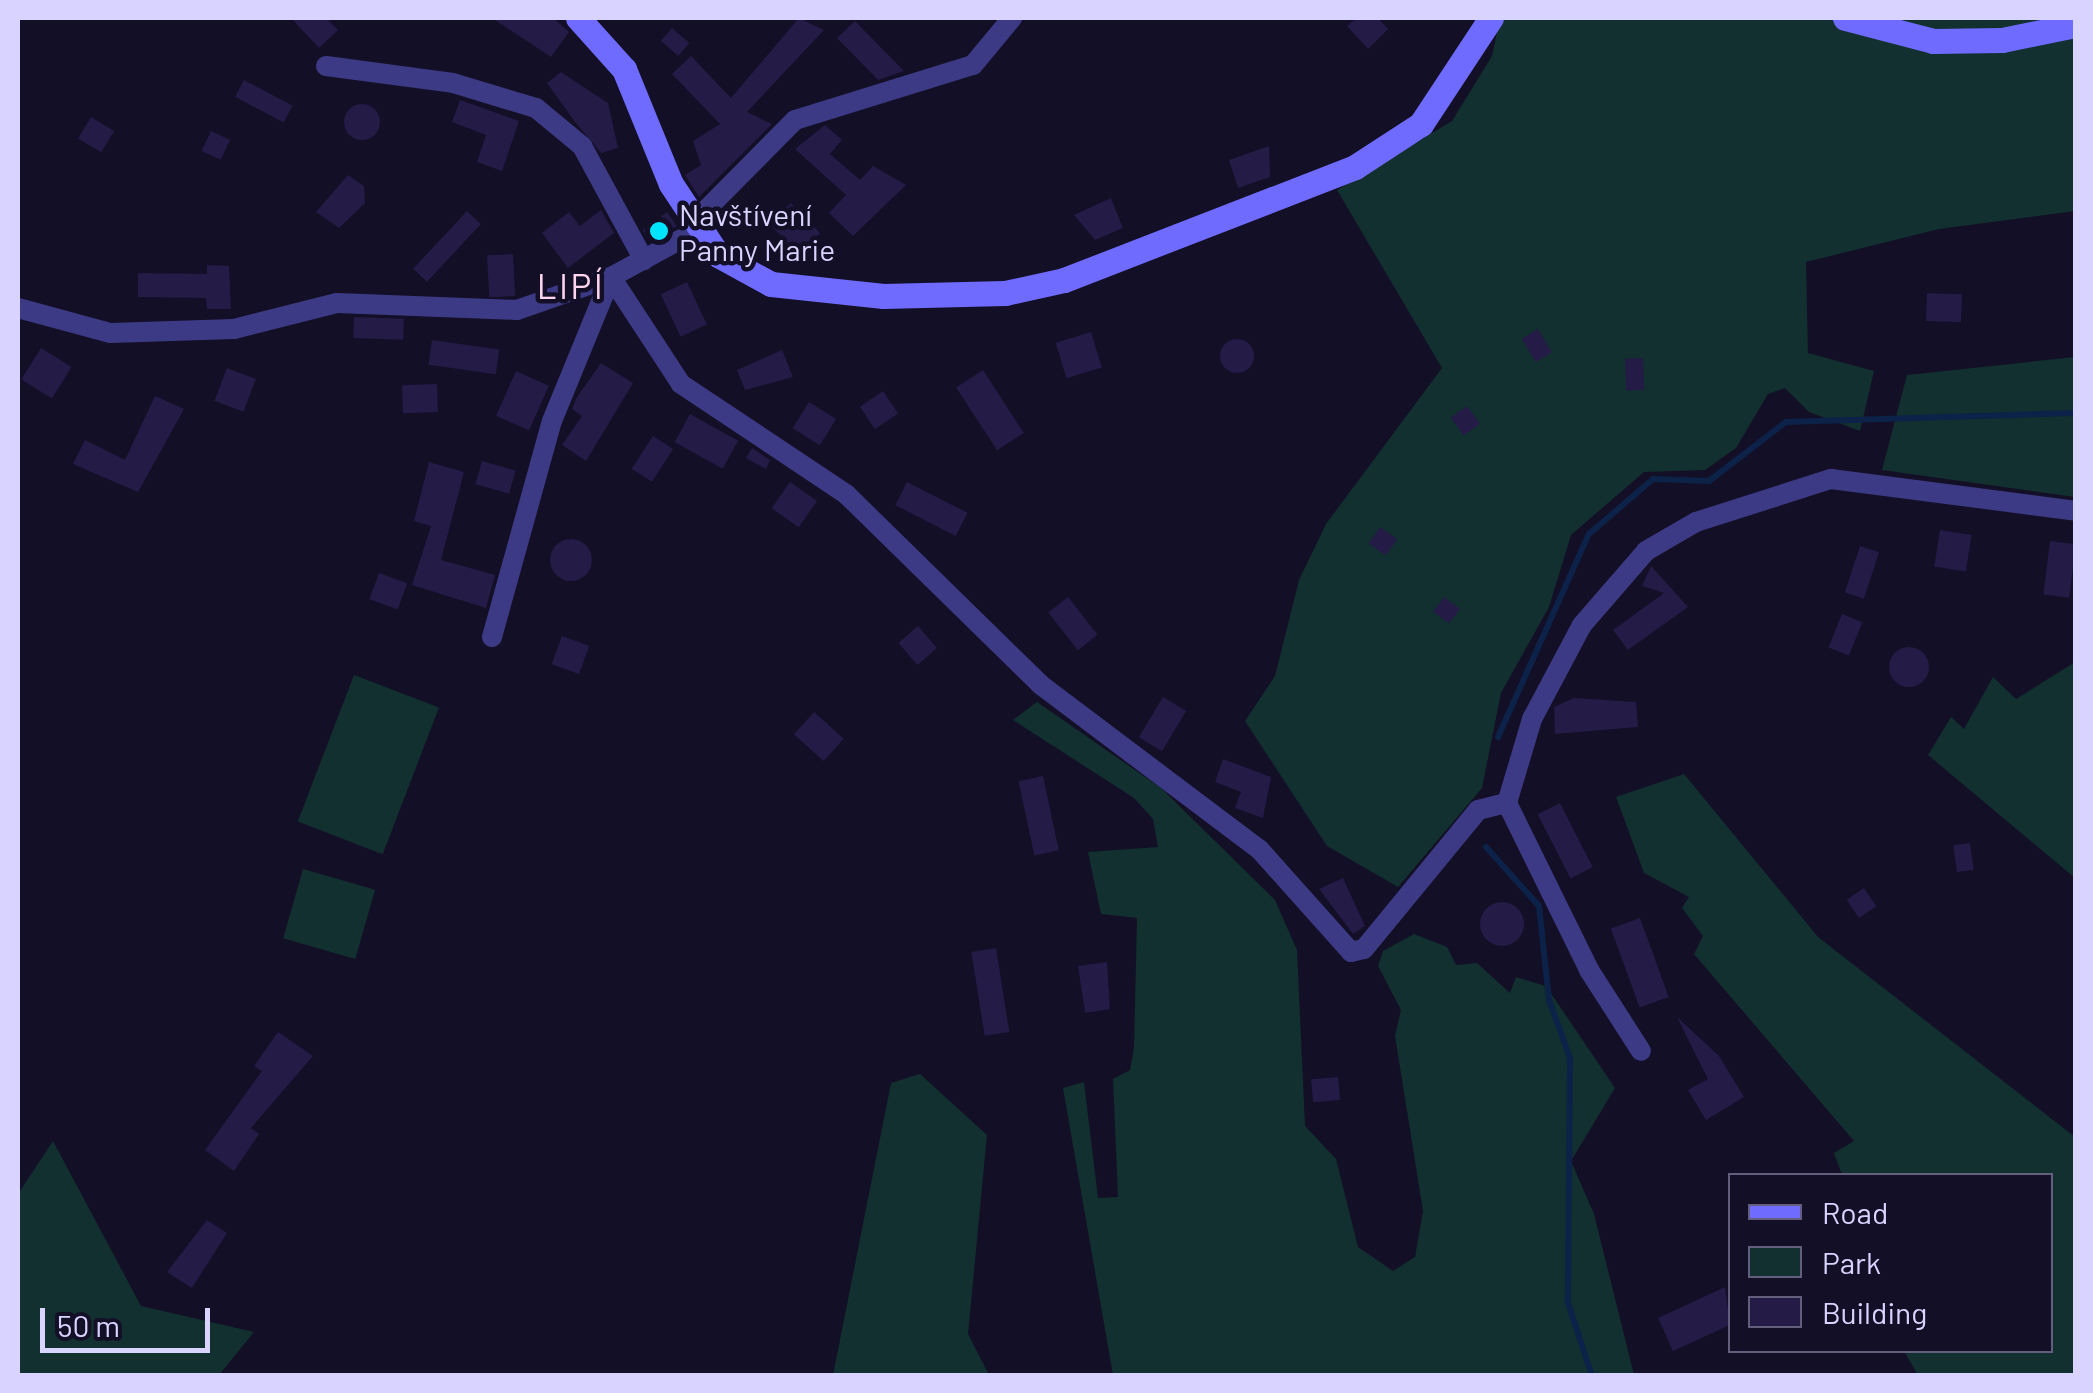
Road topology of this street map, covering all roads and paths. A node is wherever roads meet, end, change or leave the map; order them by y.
1 (578, 18) edge
2 (1012, 18) edge
3 (1491, 18) edge
4 (1846, 18) edge
5 (2076, 25) edge
6 (326, 66) dead end
7 (695, 226) junction
8 (644, 260) junction
9 (610, 278) junction
10 (18, 308) edge
11 (2076, 511) edge
12 (492, 637) dead end
13 (1507, 803) junction
14 (1641, 1050) dead end

1 - 7 street
2 - 7 street
3 - 7 street
4 - 5 street
6 - 8 street
7 - 8 street
8 - 9 street
9 - 10 street
9 - 12 street
9 - 13 street
11 - 13 street
13 - 14 street

